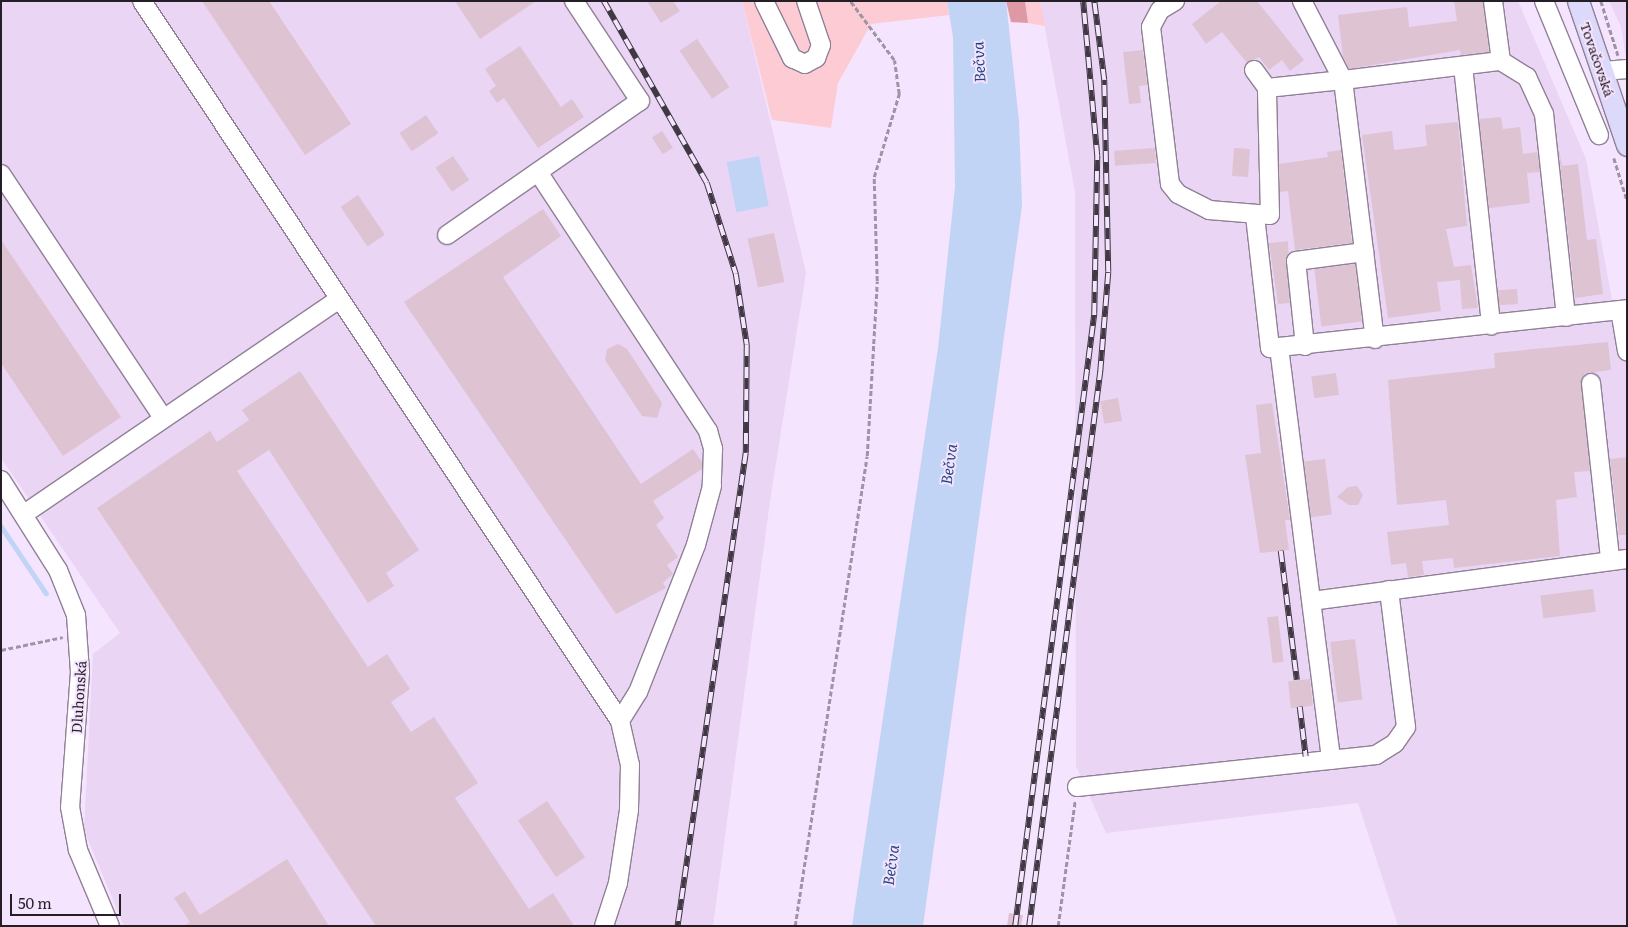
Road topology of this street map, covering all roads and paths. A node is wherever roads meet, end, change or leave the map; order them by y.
1 (142, 1) edge
2 (574, 1) edge
3 (764, 1) edge
4 (806, 1) edge
5 (850, 1) edge
6 (1176, 1) edge
7 (1302, 1) edge
8 (1493, 1) edge
9 (1544, 1) edge
10 (1578, 1) edge
11 (1601, 1) edge
12 (1501, 61) junction
13 (1463, 66) junction
14 (1254, 70) dead end
15 (1618, 70) edge
16 (1343, 80) junction
17 (1267, 88) junction
18 (1599, 135) dead end
19 (1627, 145) edge
20 (538, 172) junction
21 (1, 174) edge
22 (1255, 216) junction
23 (447, 235) dead end
24 (1364, 252) junction
25 (339, 299) junction
26 (1623, 310) edge
27 (1566, 317) junction
28 (1490, 325) junction
29 (1375, 339) junction
30 (1305, 346) junction
31 (1280, 347) junction
32 (1627, 351) edge
33 (1591, 384) dead end
34 (163, 418) junction
35 (1, 480) edge
36 (24, 514) junction
37 (1618, 559) edge
38 (1389, 590) junction
39 (1312, 601) junction
40 (79, 634) junction
41 (1, 650) edge
42 (620, 721) junction
43 (1331, 760) junction
44 (1077, 787) joint
45 (110, 926) edge
46 (604, 926) edge
47 (795, 926) edge
48 (1058, 926) edge

1 - 25 street
2 - 20 street
3 - 4 street
5 - 47 path
6 - 22 street
7 - 16 street
8 - 12 street
9 - 18 street
10 - 15 main road, Tovačovská
11 - 15 path
12 - 13 street
12 - 27 street
13 - 16 street
13 - 28 street
14 - 17 street
15 - 19 main road, Tovačovská
16 - 17 street
16 - 24 street
17 - 22 street
20 - 23 street
20 - 42 street
21 - 34 street
22 - 31 street
24 - 29 street
24 - 30 street
25 - 34 street
25 - 42 street
26 - 27 street
26 - 32 street
27 - 28 street
28 - 29 street
29 - 30 street
30 - 31 street
31 - 39 street
33 - 37 street
34 - 36 street
35 - 36 street, Dluhonská
36 - 40 street, Dluhonská
37 - 38 street
38 - 39 street
38 - 43 street
39 - 43 street
40 - 41 path
40 - 45 street, Dluhonská
42 - 46 street
43 - 44 street
44 - 48 path

